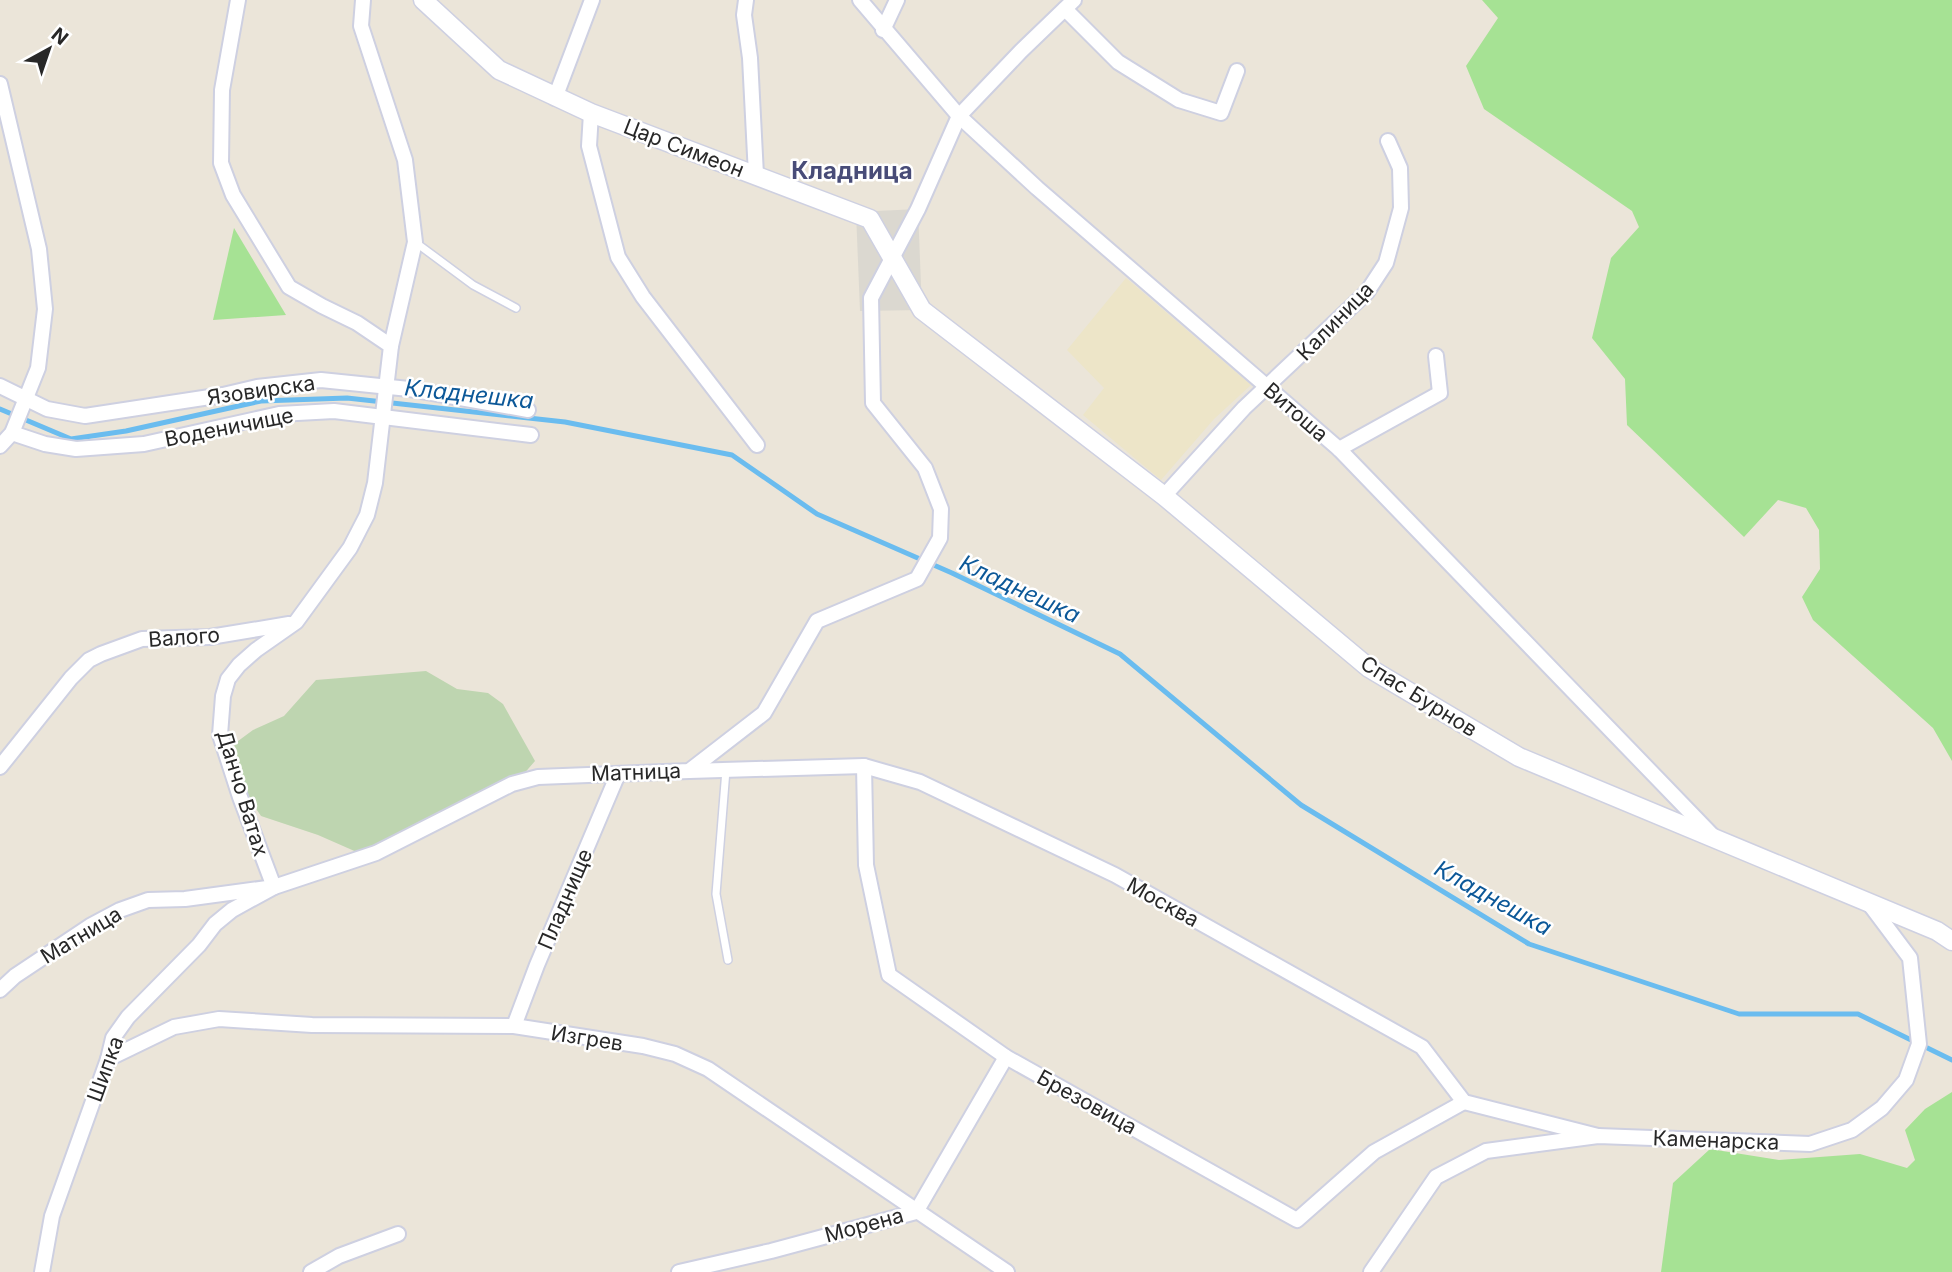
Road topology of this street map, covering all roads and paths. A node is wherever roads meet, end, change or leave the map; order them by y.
1 (238, 0) edge
2 (363, 0) edge
3 (423, 0) edge
4 (592, 0) edge
5 (746, 0) edge
6 (860, 0) edge
7 (897, 0) edge
8 (1070, 4) edge
9 (883, 30) junction
10 (1237, 71) dead end
11 (0, 84) edge
12 (555, 98) junction
13 (591, 113) junction
14 (959, 116) junction
15 (1388, 141) dead end
16 (756, 175) junction
17 (415, 242) junction
18 (892, 258) junction
19 (516, 308) dead end
20 (922, 310) joint
21 (391, 346) junction
22 (1436, 356) dead end
23 (0, 386) edge
24 (1268, 388) junction
25 (385, 389) junction
26 (23, 405) junction
27 (528, 410) dead end
28 (382, 416) junction
29 (12, 433) junction
30 (531, 435) dead end
31 (0, 446) edge
32 (757, 446) dead end
33 (1339, 449) junction
34 (1164, 496) junction
35 (296, 622) junction
36 (864, 766) junction
37 (0, 767) edge
38 (726, 770) junction
39 (689, 771) junction
40 (618, 774) junction
41 (1718, 841) junction
42 (274, 887) junction
43 (1871, 906) junction
44 (1952, 940) edge
45 (728, 960) dead end
46 (0, 990) edge
47 (514, 1026) junction
48 (1006, 1057) junction
49 (108, 1059) junction
50 (1464, 1102) junction
51 (1598, 1136) junction
52 (916, 1212) junction
53 (398, 1234) dead end
54 (42, 1272) edge
55 (311, 1272) edge
56 (679, 1272) edge
57 (1007, 1272) edge
58 (1371, 1272) edge

1 - 21 street
2 - 17 street, Данчо Ватах
3 - 12 street, Цар Симеон
4 - 12 street
5 - 16 street
6 - 9 street, Витоша
7 - 9 street
8 - 10 street
8 - 14 street
9 - 14 street, Витоша
11 - 26 street
12 - 13 street, Цар Симеон
13 - 16 street, Цар Симеон
13 - 32 street
14 - 18 street, Матница
14 - 24 street, Витоша
15 - 24 street, Калиница
16 - 18 street, Цар Симеон
17 - 19 lane
17 - 21 street, Данчо Ватах
18 - 20 street, Цар Симеон
18 - 39 street, Матница
20 - 34 street, Спас Бурнов
21 - 25 street, Данчо Ватах
22 - 33 street
23 - 26 street, Язовирска
24 - 33 street, Витоша
24 - 34 street, Калиница
25 - 26 street, Язовирска
25 - 27 street, Язовирска
25 - 28 street, Данчо Ватах
26 - 29 street
28 - 29 street, Воденичище
28 - 30 street, Воденичище
28 - 35 street, Данчо Ватах
29 - 31 street
33 - 41 street, Витоша
34 - 41 street, Спас Бурнов
35 - 37 street, Валого
35 - 42 street, Данчо Ватах
36 - 38 street, Москва
36 - 48 street, Брезовица
36 - 50 street, Москва
38 - 39 street, Москва
38 - 45 lane
39 - 40 street, Матница
40 - 42 street, Матница
40 - 47 street, Пладнище
41 - 43 street, Спас Бурнов
42 - 46 street, Матница
42 - 49 street, Шипка
43 - 44 street, Спас Бурнов
43 - 51 street, Каменарска
47 - 49 street, Изгрев
47 - 52 street, Изгрев
48 - 50 street, Брезовица
48 - 52 street, Морена
49 - 54 street, Шипка
50 - 51 street
51 - 58 street, Каменарска
52 - 56 street, Морена
52 - 57 street, Изгрев
53 - 55 street

